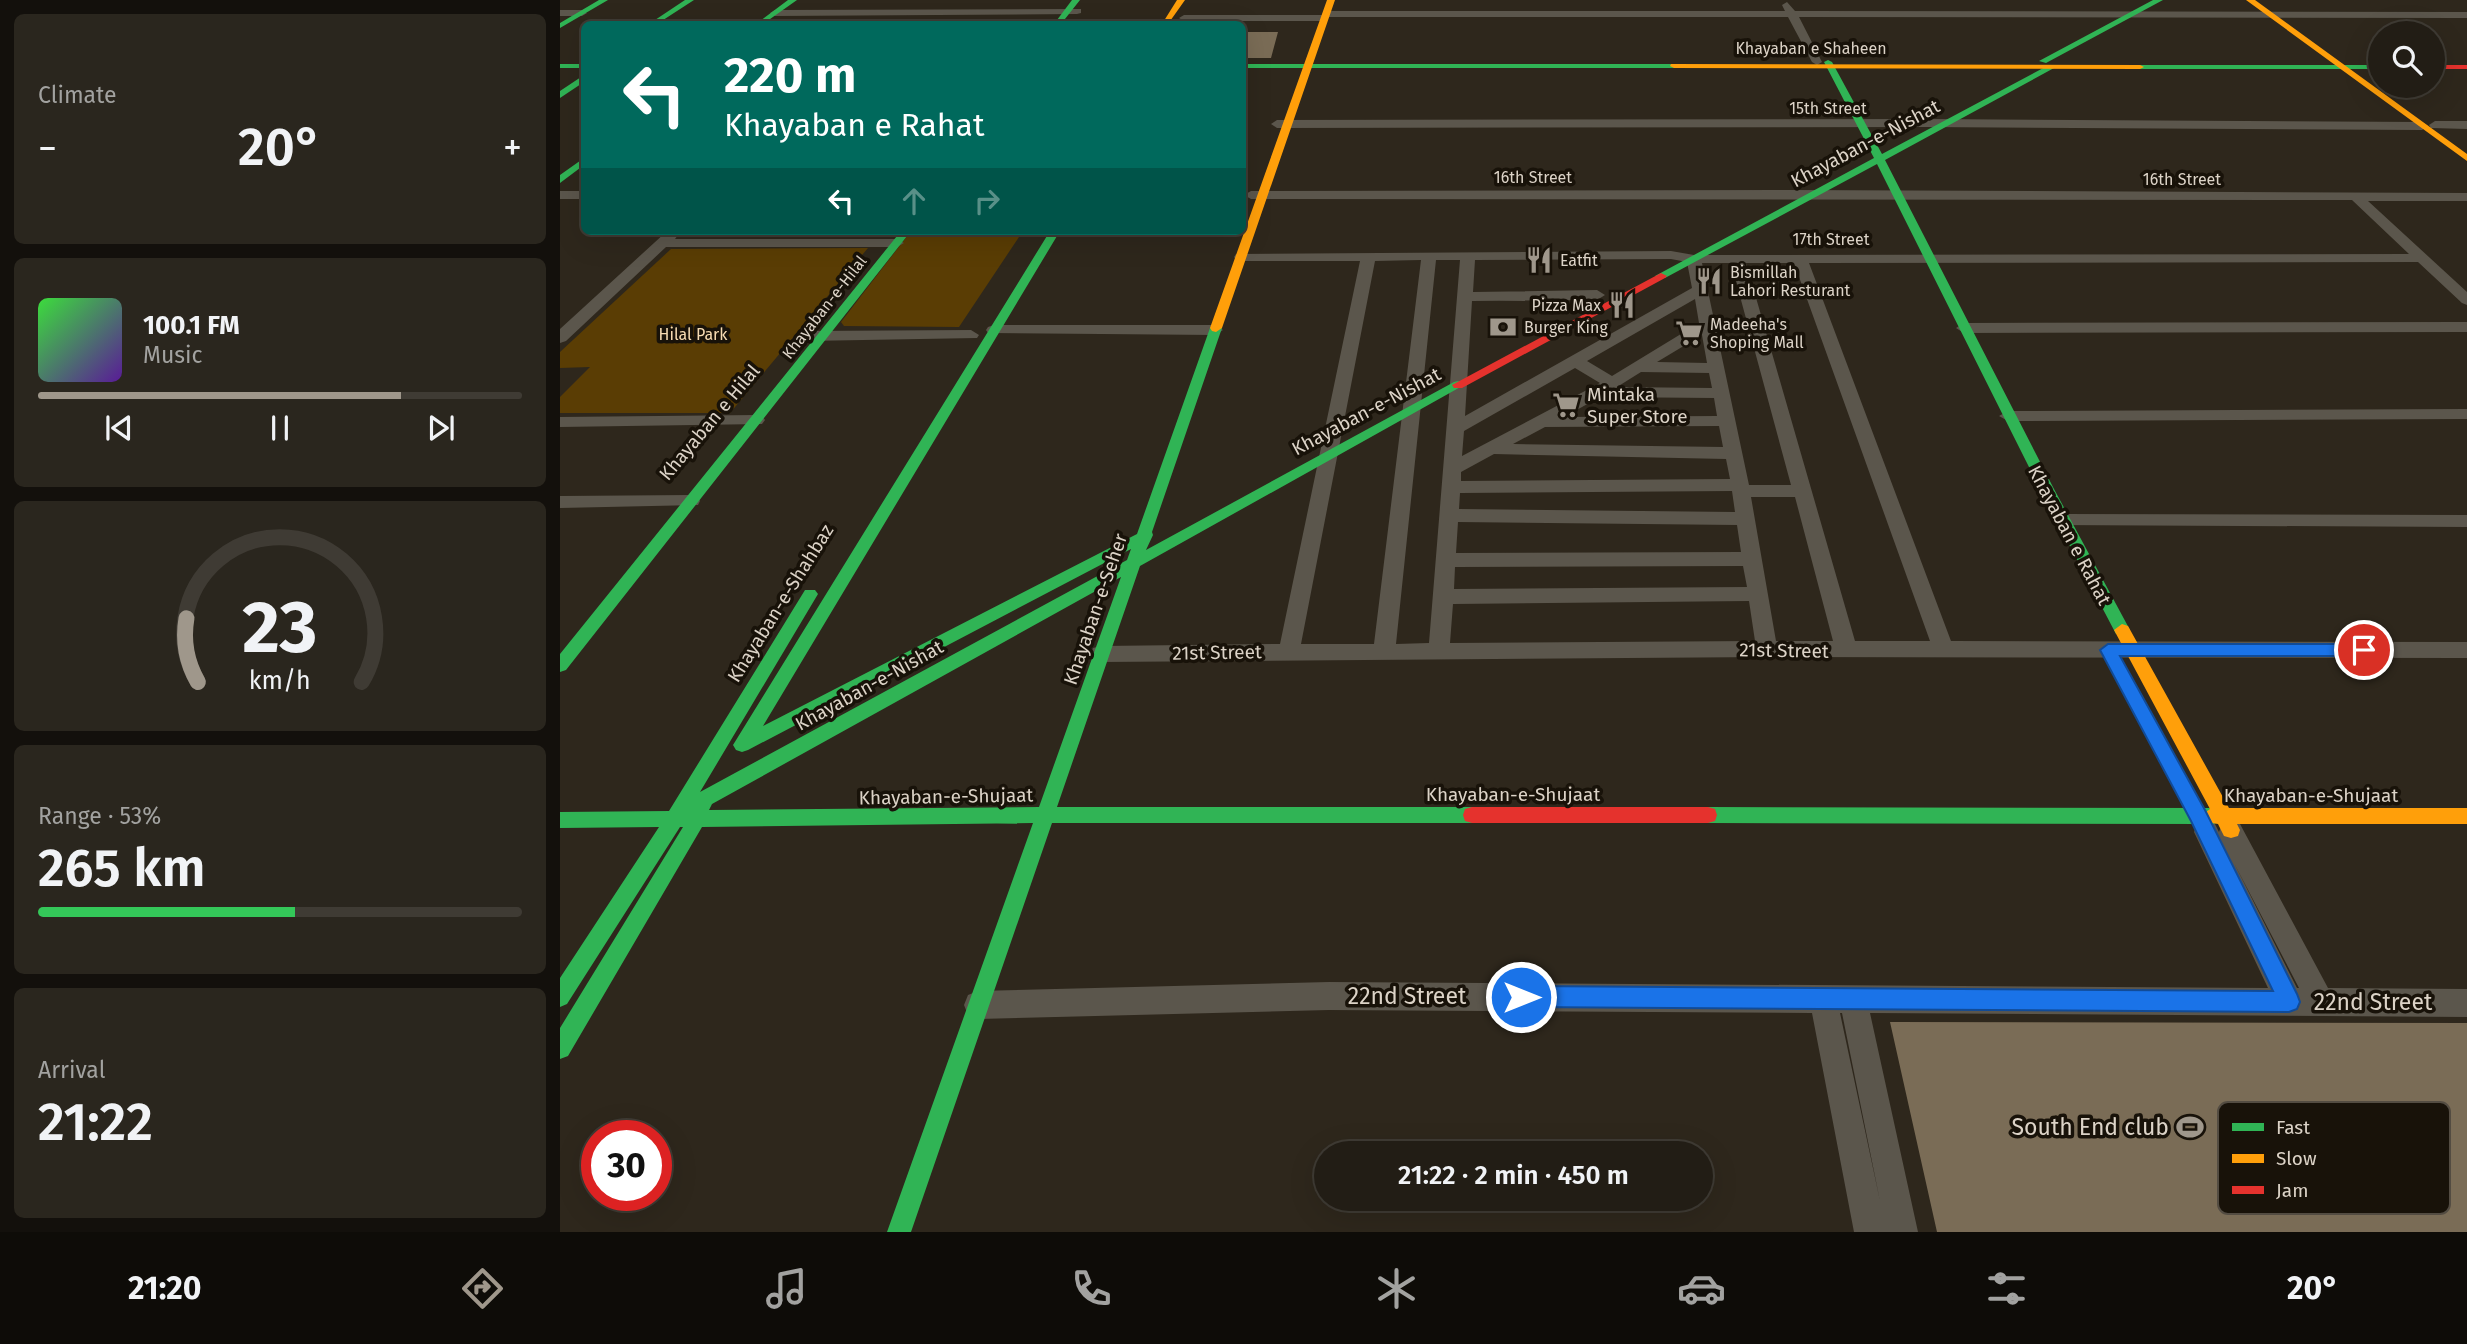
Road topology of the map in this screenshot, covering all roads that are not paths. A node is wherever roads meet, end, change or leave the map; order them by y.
1 (594, 0) edge
2 (604, 0) edge
3 (691, 0) edge
4 (704, 0) edge
5 (793, 0) edge
6 (801, 0) edge
7 (1181, 0) edge
8 (1195, 0) edge
9 (1785, 0) edge
10 (1797, 0) edge
11 (2159, 0) edge
12 (2176, 0) edge
13 (2250, 0) edge
14 (2259, 0) edge
15 (2450, 5) dead end
16 (1075, 9) edge
17 (1323, 10) edge
18 (1791, 14) junction
19 (1805, 14) junction
20 (2467, 14) edge
21 (568, 15) edge
22 (2275, 15) junction
23 (2129, 16) junction
24 (2146, 16) junction
25 (775, 17) edge
26 (658, 21) edge
27 (672, 21) edge
28 (1061, 21) edge
29 (1167, 21) edge
30 (1182, 21) edge
31 (560, 26) edge
32 (560, 60) edge
33 (581, 60) edge
34 (2445, 61) edge
35 (2467, 61) edge
36 (2368, 62) edge
37 (1246, 64) edge
38 (1303, 64) junction
39 (1824, 64) junction
40 (2047, 64) junction
41 (2344, 64) junction
42 (560, 66) edge
43 (2368, 66) edge
44 (581, 67) edge
45 (2445, 67) edge
46 (2467, 67) edge
47 (581, 69) edge
48 (581, 81) edge
49 (560, 84) edge
50 (560, 95) edge
51 (1926, 123) junction
52 (1282, 124) junction
53 (1856, 124) junction
54 (1946, 124) junction
55 (2428, 125) junction
56 (2467, 125) edge
57 (2467, 148) edge
58 (581, 155) edge
59 (1873, 157) junction
60 (2467, 158) edge
61 (581, 163) edge
62 (560, 171) edge
63 (560, 180) edge
64 (1790, 194) junction
65 (1815, 194) junction
66 (560, 195) edge
67 (581, 195) edge
68 (1257, 195) junction
69 (1890, 195) junction
70 (2356, 197) junction
71 (2467, 198) edge
72 (1246, 213) edge
73 (672, 235) edge
74 (1034, 235) edge
75 (1053, 235) edge
76 (1237, 235) edge
77 (894, 237) edge
78 (663, 243) junction
79 (1026, 248) dead end
80 (1671, 255) junction
81 (1468, 256) junction
82 (1241, 257) junction
83 (1368, 257) junction
84 (1429, 257) junction
85 (1799, 257) junction
86 (1921, 257) junction
87 (1737, 258) junction
88 (2421, 258) junction
89 (1694, 259) junction
90 (1700, 290) junction
91 (1597, 295) junction
92 (1465, 297) junction
93 (2467, 300) edge
94 (1707, 326) junction
95 (2467, 327) edge
96 (1964, 328) junction
97 (995, 330) junction
98 (1209, 330) junction
99 (971, 335) dead end
100 (807, 336) junction
101 (825, 336) junction
102 (560, 338) edge
103 (1575, 361) junction
104 (1641, 367) junction
105 (1717, 368) junction
106 (1459, 376) junction
107 (1605, 388) junction
108 (1414, 391) junction
109 (1723, 393) junction
110 (1410, 411) junction
111 (2467, 414) edge
112 (2008, 416) junction
113 (747, 420) junction
114 (1727, 421) junction
115 (560, 422) edge
116 (1542, 422) junction
117 (1346, 427) junction
118 (1456, 428) junction
119 (1311, 446) dead end
120 (1493, 449) junction
121 (1733, 453) junction
122 (1329, 454) junction
123 (2017, 466) dead end
124 (1453, 478) junction
125 (1741, 488) junction
126 (1802, 491) junction
127 (671, 501) junction
128 (691, 501) junction
129 (560, 502) edge
130 (1449, 515) junction
131 (1744, 519) junction
132 (2061, 520) junction
133 (2467, 521) edge
134 (1166, 524) dead end
135 (1142, 537) junction
136 (1125, 544) junction
137 (1751, 559) junction
138 (1445, 560) junction
139 (1133, 563) junction
140 (1115, 574) junction
141 (816, 584) dead end
142 (1756, 594) junction
143 (1444, 597) junction
144 (566, 642) edge
145 (1767, 649) junction
146 (1847, 650) junction
147 (1944, 650) junction
148 (2467, 650) edge
149 (1289, 651) junction
150 (1384, 651) junction
151 (1439, 651) junction
152 (1101, 654) junction
153 (2116, 655) junction
154 (560, 666) edge
155 (736, 754) junction
156 (706, 798) junction
157 (1045, 815) junction
158 (1028, 816) junction
159 (2467, 816) edge
160 (560, 820) edge
161 (696, 820) junction
162 (673, 821) junction
163 (2215, 824) junction
164 (1022, 832) junction
165 (1046, 832) junction
166 (1873, 832) dead end
167 (2467, 832) edge
168 (560, 836) edge
169 (664, 836) junction
170 (695, 836) junction
171 (1013, 859) dead end
172 (560, 997) edge
173 (1823, 998) junction
174 (1853, 1000) junction
175 (2289, 1002) junction
176 (2321, 1003) junction
177 (2467, 1003) edge
178 (978, 1005) junction
179 (560, 1048) edge
180 (899, 1232) edge
181 (1870, 1232) edge
182 (1902, 1232) edge

1 - 21 street
2 - 21 street
3 - 26 street
4 - 27 street
5 - 25 street
6 - 25 street
7 - 29 street
8 - 30 street
9 - 18 street
10 - 19 street
11 - 23 street, Khayaban-e-Nishat
12 - 24 street, Khayaban-e-Nishat
13 - 22 street
14 - 22 street
15 - 20 street
16 - 25 street
16 - 28 street
17 - 18 street
17 - 30 street
17 - 38 street, Khayaban-e-Seher
18 - 19 street
18 - 39 street
19 - 23 street
19 - 39 street
20 - 22 street
21 - 31 street
22 - 24 street
22 - 41 street
23 - 24 street
23 - 40 street, Khayaban-e-Nishat
24 - 40 street, Khayaban-e-Nishat
32 - 33 street
34 - 35 street
36 - 41 street, Khayaban e Shaheen
37 - 38 street, Khayaban e Shaheen
38 - 39 street, Khayaban e Shaheen
38 - 52 street, Khayaban-e-Seher
39 - 40 street, Khayaban e Shaheen
39 - 53 street, Khayaban e Rahat
40 - 41 street, Khayaban e Shaheen
40 - 51 street, Khayaban-e-Nishat
40 - 54 street, Khayaban-e-Nishat
41 - 43 street, Khayaban e Shaheen
41 - 55 street
42 - 44 street
45 - 46 street
47 - 49 street
48 - 50 street
51 - 53 street, 15th Street
51 - 54 street, 15th Street
51 - 59 street, Khayaban-e-Nishat
52 - 53 street, 15th Street
52 - 68 street, Khayaban-e-Seher
53 - 59 street, Khayaban e Rahat
54 - 55 street, 15th Street
54 - 59 street, Khayaban-e-Nishat
55 - 56 street, 15th Street
55 - 57 street
55 - 60 street
58 - 62 street
59 - 64 street, Khayaban-e-Nishat
59 - 65 street, Khayaban-e-Nishat
59 - 69 street, Khayaban e Rahat
61 - 63 street
64 - 65 street, 16th Street
64 - 68 street, 16th Street
64 - 80 street, Khayaban-e-Nishat
65 - 69 street, 16th Street
65 - 89 street, Khayaban-e-Nishat
66 - 67 street
68 - 72 street, Khayaban-e-Seher
68 - 82 street, Khayaban-e-Seher
69 - 70 street, 16th Street
69 - 86 street, Khayaban e Rahat
70 - 71 street, 16th Street
70 - 88 street
73 - 78 street
74 - 79 street
75 - 97 street
76 - 98 street, Khayaban-e-Seher
77 - 78 street
77 - 100 street, Khayaban e Hilal
77 - 101 street, Khayaban-e-Hilal
78 - 102 street
80 - 81 street, 17th Street
80 - 89 street, 17th Street
80 - 91 street, Khayaban-e-Nishat
81 - 84 street, 17th Street
81 - 92 street
82 - 83 street, 17th Street
82 - 98 street, Khayaban-e-Seher
83 - 84 street, 17th Street
83 - 117 street
84 - 108 street
85 - 86 street, 17th Street
85 - 87 street, 17th Street
85 - 147 street
86 - 88 street, 17th Street
86 - 96 street, Khayaban e Rahat
86 - 123 street, Khayaban e Rahat
87 - 89 street, 17th Street
87 - 126 street
88 - 93 street
89 - 90 street
89 - 106 street, Khayaban-e-Nishat
90 - 94 street
90 - 103 street
91 - 92 street
91 - 106 street, Khayaban-e-Nishat
92 - 106 street
94 - 104 street
94 - 105 street
95 - 96 street
96 - 112 street, Khayaban e Rahat
97 - 98 street
97 - 155 street
98 - 135 street, Khayaban-e-Seher
98 - 136 street, Khayaban-e-Seher
99 - 101 street
100 - 101 street
100 - 113 street, Khayaban e Hilal
101 - 113 street, Khayaban-e-Hilal
103 - 107 street
103 - 118 street
104 - 105 street
104 - 107 street
105 - 109 street
106 - 108 street, Khayaban-e-Nishat
106 - 110 street, Khayaban-e-Nishat
106 - 118 street
107 - 109 street
107 - 116 street
108 - 110 street
108 - 117 street, Khayaban-e-Nishat
109 - 114 street
110 - 122 street, Khayaban-e-Nishat
110 - 150 street
111 - 112 street
112 - 132 street, Khayaban e Rahat
113 - 115 street
113 - 127 street, Khayaban e Hilal
113 - 128 street, Khayaban-e-Hilal
114 - 116 street
114 - 121 street
116 - 120 street
117 - 119 street, Khayaban-e-Nishat
117 - 122 street
118 - 124 street
120 - 121 street
120 - 124 street
121 - 125 street
122 - 139 street, Khayaban-e-Nishat
122 - 149 street
124 - 125 street
124 - 130 street
125 - 126 street
125 - 131 street
126 - 146 street
127 - 128 street
127 - 129 street
127 - 144 street, Khayaban e Hilal
128 - 144 street, Khayaban e Hilal
130 - 131 street
130 - 138 street
131 - 137 street
132 - 133 street
132 - 153 street, Khayaban e Rahat
134 - 135 street, Khayaban-e-Nishat
135 - 136 street, Khayaban-e-Nishat
135 - 139 street, Khayaban-e-Seher
136 - 140 street, Khayaban-e-Seher
136 - 155 street, Khayaban-e-Nishat
137 - 138 street
137 - 142 street
138 - 143 street
139 - 140 street, Khayaban-e-Nishat
139 - 152 street, Khayaban-e-Seher
140 - 156 street, Khayaban-e-Nishat
140 - 158 street, Khayaban-e-Seher
141 - 162 street, Khayaban-e-Shahbaz
142 - 143 street
142 - 145 street
143 - 151 street
144 - 154 street
145 - 146 street, 21st Street
145 - 151 street, 21st Street
146 - 147 street, 21st Street
147 - 153 street, 21st Street
148 - 153 street, 21st Street
149 - 150 street, 21st Street
149 - 152 street, 21st Street
150 - 151 street, 21st Street
152 - 157 street, Khayaban-e-Seher
153 - 163 street, Khayaban e Rahat
153 - 163 street, Khayaban e Rahat
155 - 156 street
156 - 161 street
157 - 158 street, Khayaban-e-Shujaat
157 - 163 street, Khayaban-e-Shujaat
157 - 165 street, Khayaban-e-Seher
158 - 161 street, Khayaban-e-Shujaat
158 - 164 street, Khayaban-e-Seher
159 - 163 street, Khayaban-e-Shujaat
160 - 162 street, Khayaban-e-Shujaat
161 - 162 street, Khayaban-e-Shujaat
161 - 170 street
162 - 169 street, Khayaban-e-Shahbaz
163 - 166 street, Khayaban-e-Shujaat
163 - 167 street, Khayaban-e-Shujaat
163 - 175 street, Khayaban e Rahat
163 - 176 street, Khayaban e Rahat
164 - 165 street
164 - 171 street, Khayaban-e-Seher
165 - 178 street, Khayaban-e-Seher
168 - 169 street
169 - 170 street
169 - 172 street, Khayaban-e-Shahbaz
170 - 179 street
173 - 174 street, 22nd Street
173 - 178 street, 22nd Street
173 - 181 street
174 - 175 street, 22nd Street
174 - 182 street
175 - 176 street, 22nd Street
176 - 177 street, 22nd Street
178 - 180 street, Khayaban-e-Seher

